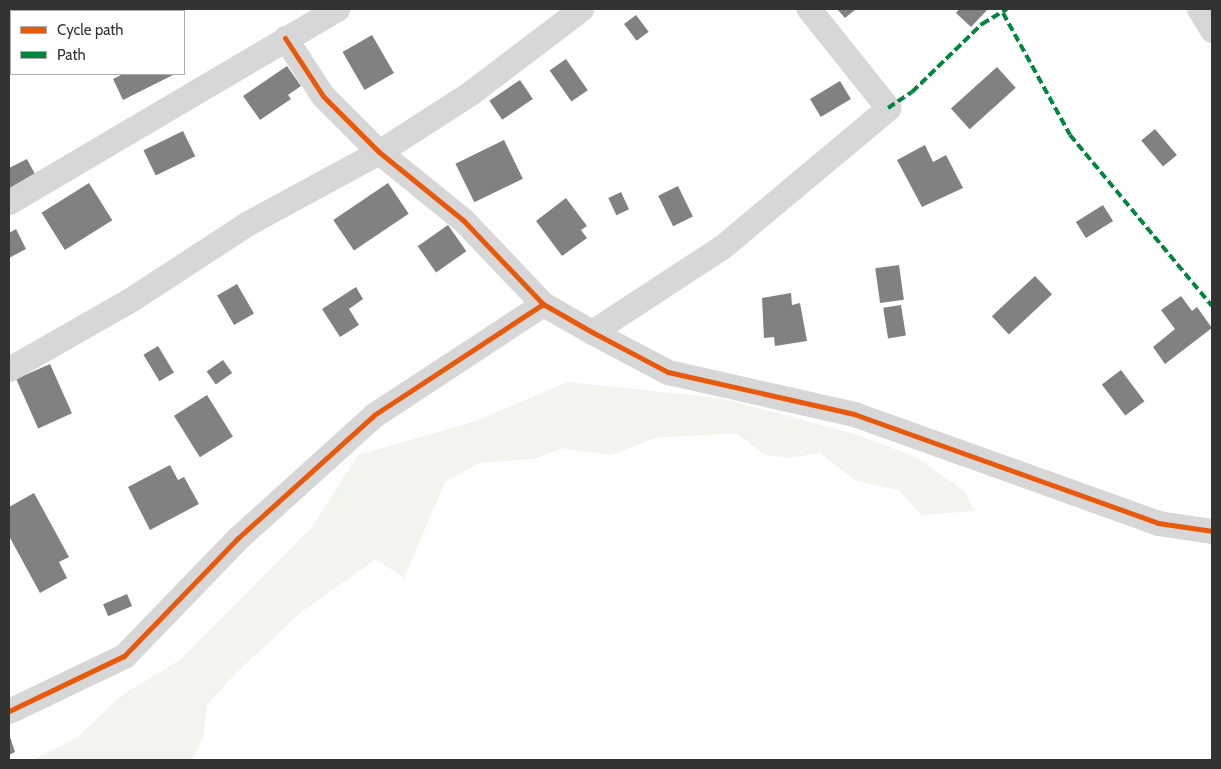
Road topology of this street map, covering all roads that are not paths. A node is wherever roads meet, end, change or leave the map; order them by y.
1 (581, 9) edge
2 (809, 9) edge
3 (1199, 9) edge
4 (321, 12) edge
5 (1212, 30) edge
6 (285, 38) junction
7 (379, 152) junction
8 (9, 202) edge
9 (544, 304) junction
10 (592, 332) junction
11 (9, 369) edge
12 (1212, 531) edge
13 (9, 711) edge

1 - 7 street
2 - 10 street
3 - 5 street
4 - 6 street
6 - 7 street
6 - 8 street
7 - 9 street
7 - 11 street
9 - 10 street
9 - 13 street
10 - 12 street

